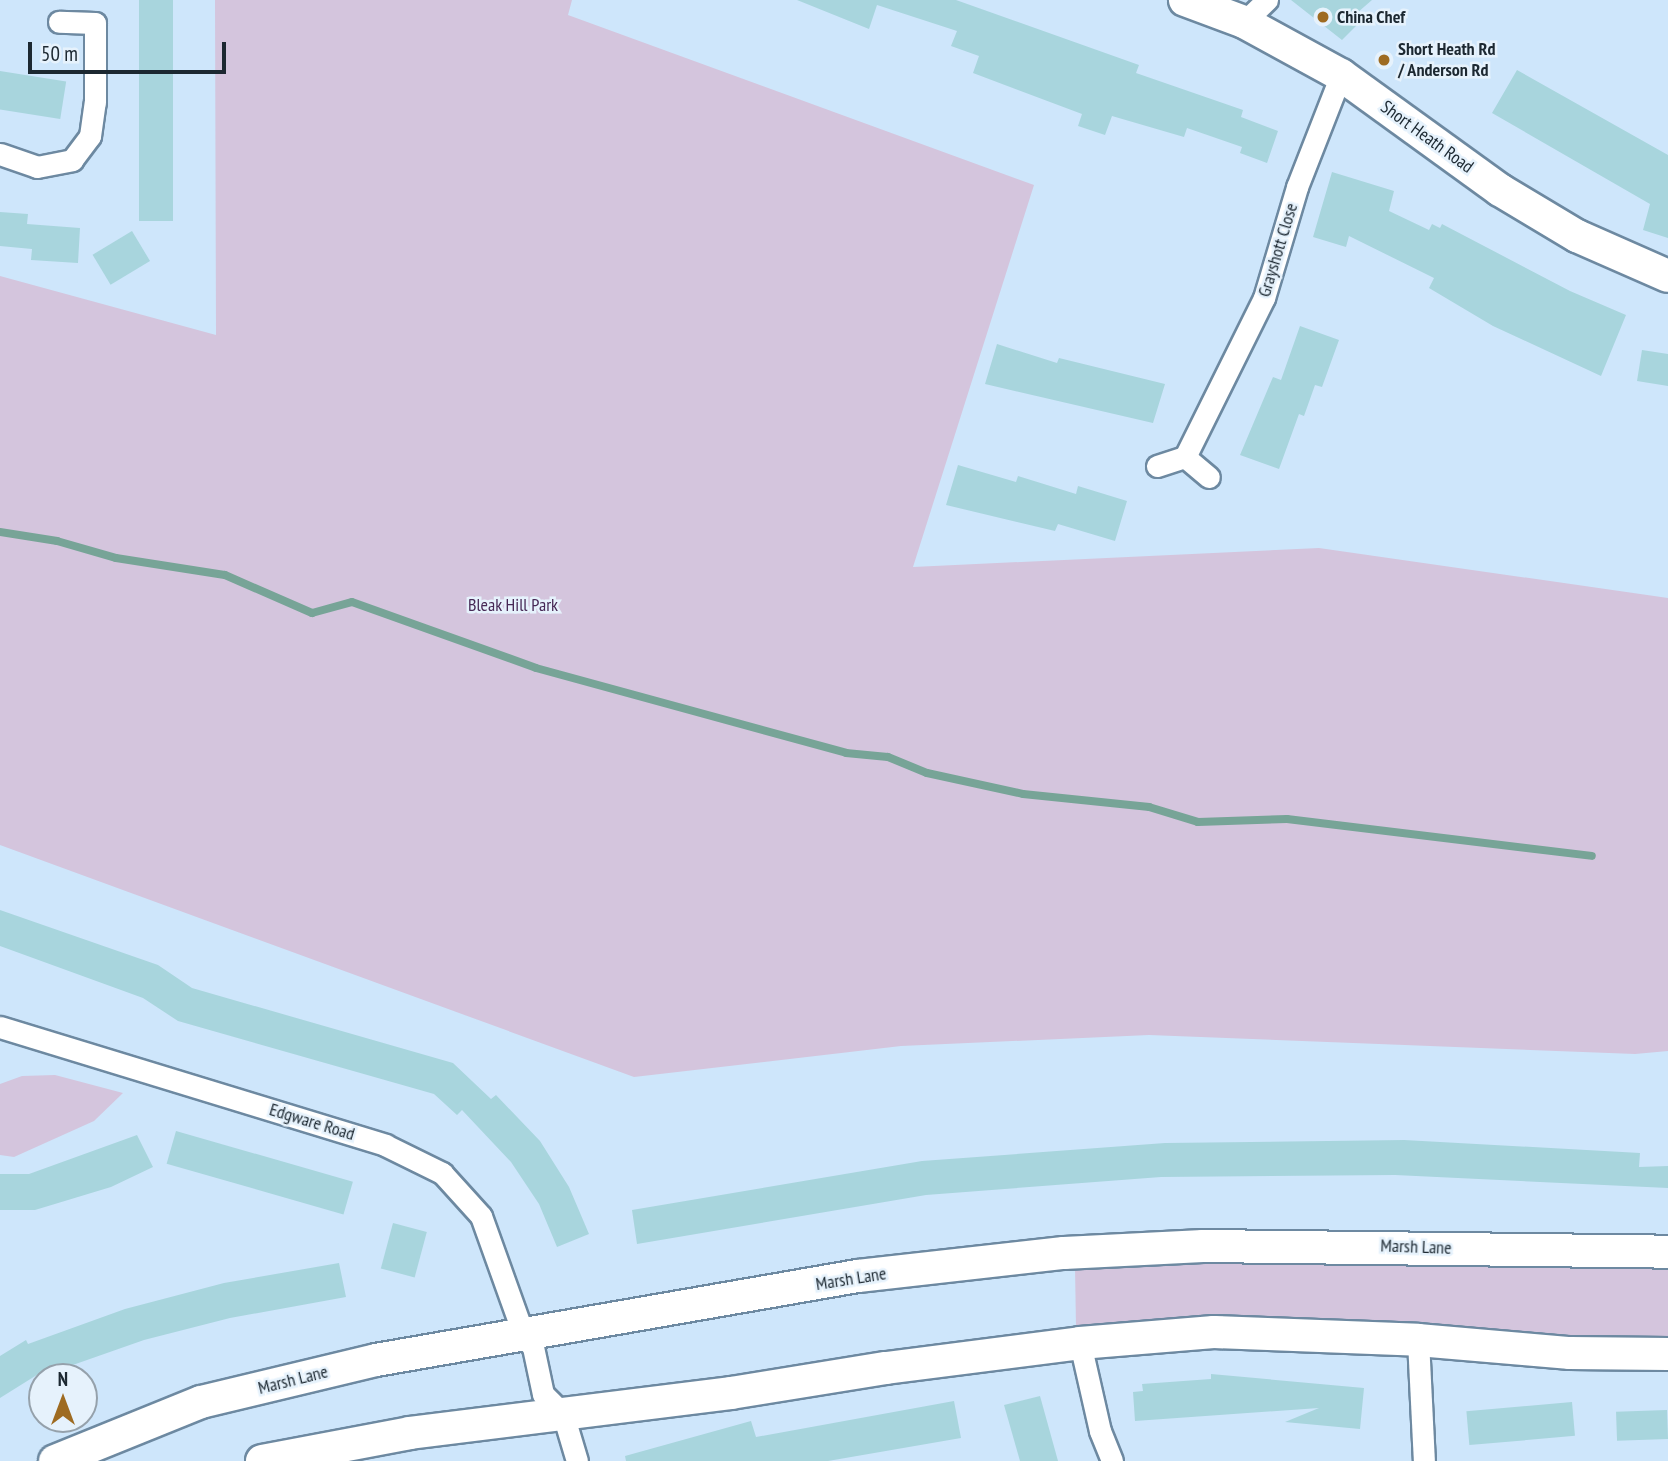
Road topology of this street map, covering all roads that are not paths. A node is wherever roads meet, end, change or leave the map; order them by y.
1 (1185, 0) edge
2 (1267, 0) edge
3 (59, 22) dead end
4 (1244, 22) junction
5 (1341, 75) junction
6 (0, 154) edge
7 (1668, 276) edge
8 (1185, 457) junction
9 (1157, 466) dead end
10 (1209, 477) dead end
11 (0, 1027) edge
12 (1668, 1252) edge
13 (524, 1336) junction
14 (1418, 1340) junction
15 (1080, 1343) junction
16 (1668, 1354) edge
17 (563, 1414) junction
18 (55, 1461) edge
19 (262, 1461) edge
20 (578, 1461) edge
21 (1112, 1461) edge
22 (1424, 1461) edge

1 - 4 main road, Short Heath Road
2 - 4 street
3 - 6 street
4 - 5 main road, Short Heath Road
5 - 7 main road, Short Heath Road
5 - 8 street, Grayshott Close
8 - 9 street
8 - 10 street
11 - 13 street, Edgware Road
12 - 13 main road, Marsh Lane
13 - 17 street, Edgware Road
13 - 18 main road, Marsh Lane
14 - 15 main road
14 - 16 main road
14 - 22 street
15 - 17 main road
15 - 21 street
17 - 19 main road
17 - 20 street

